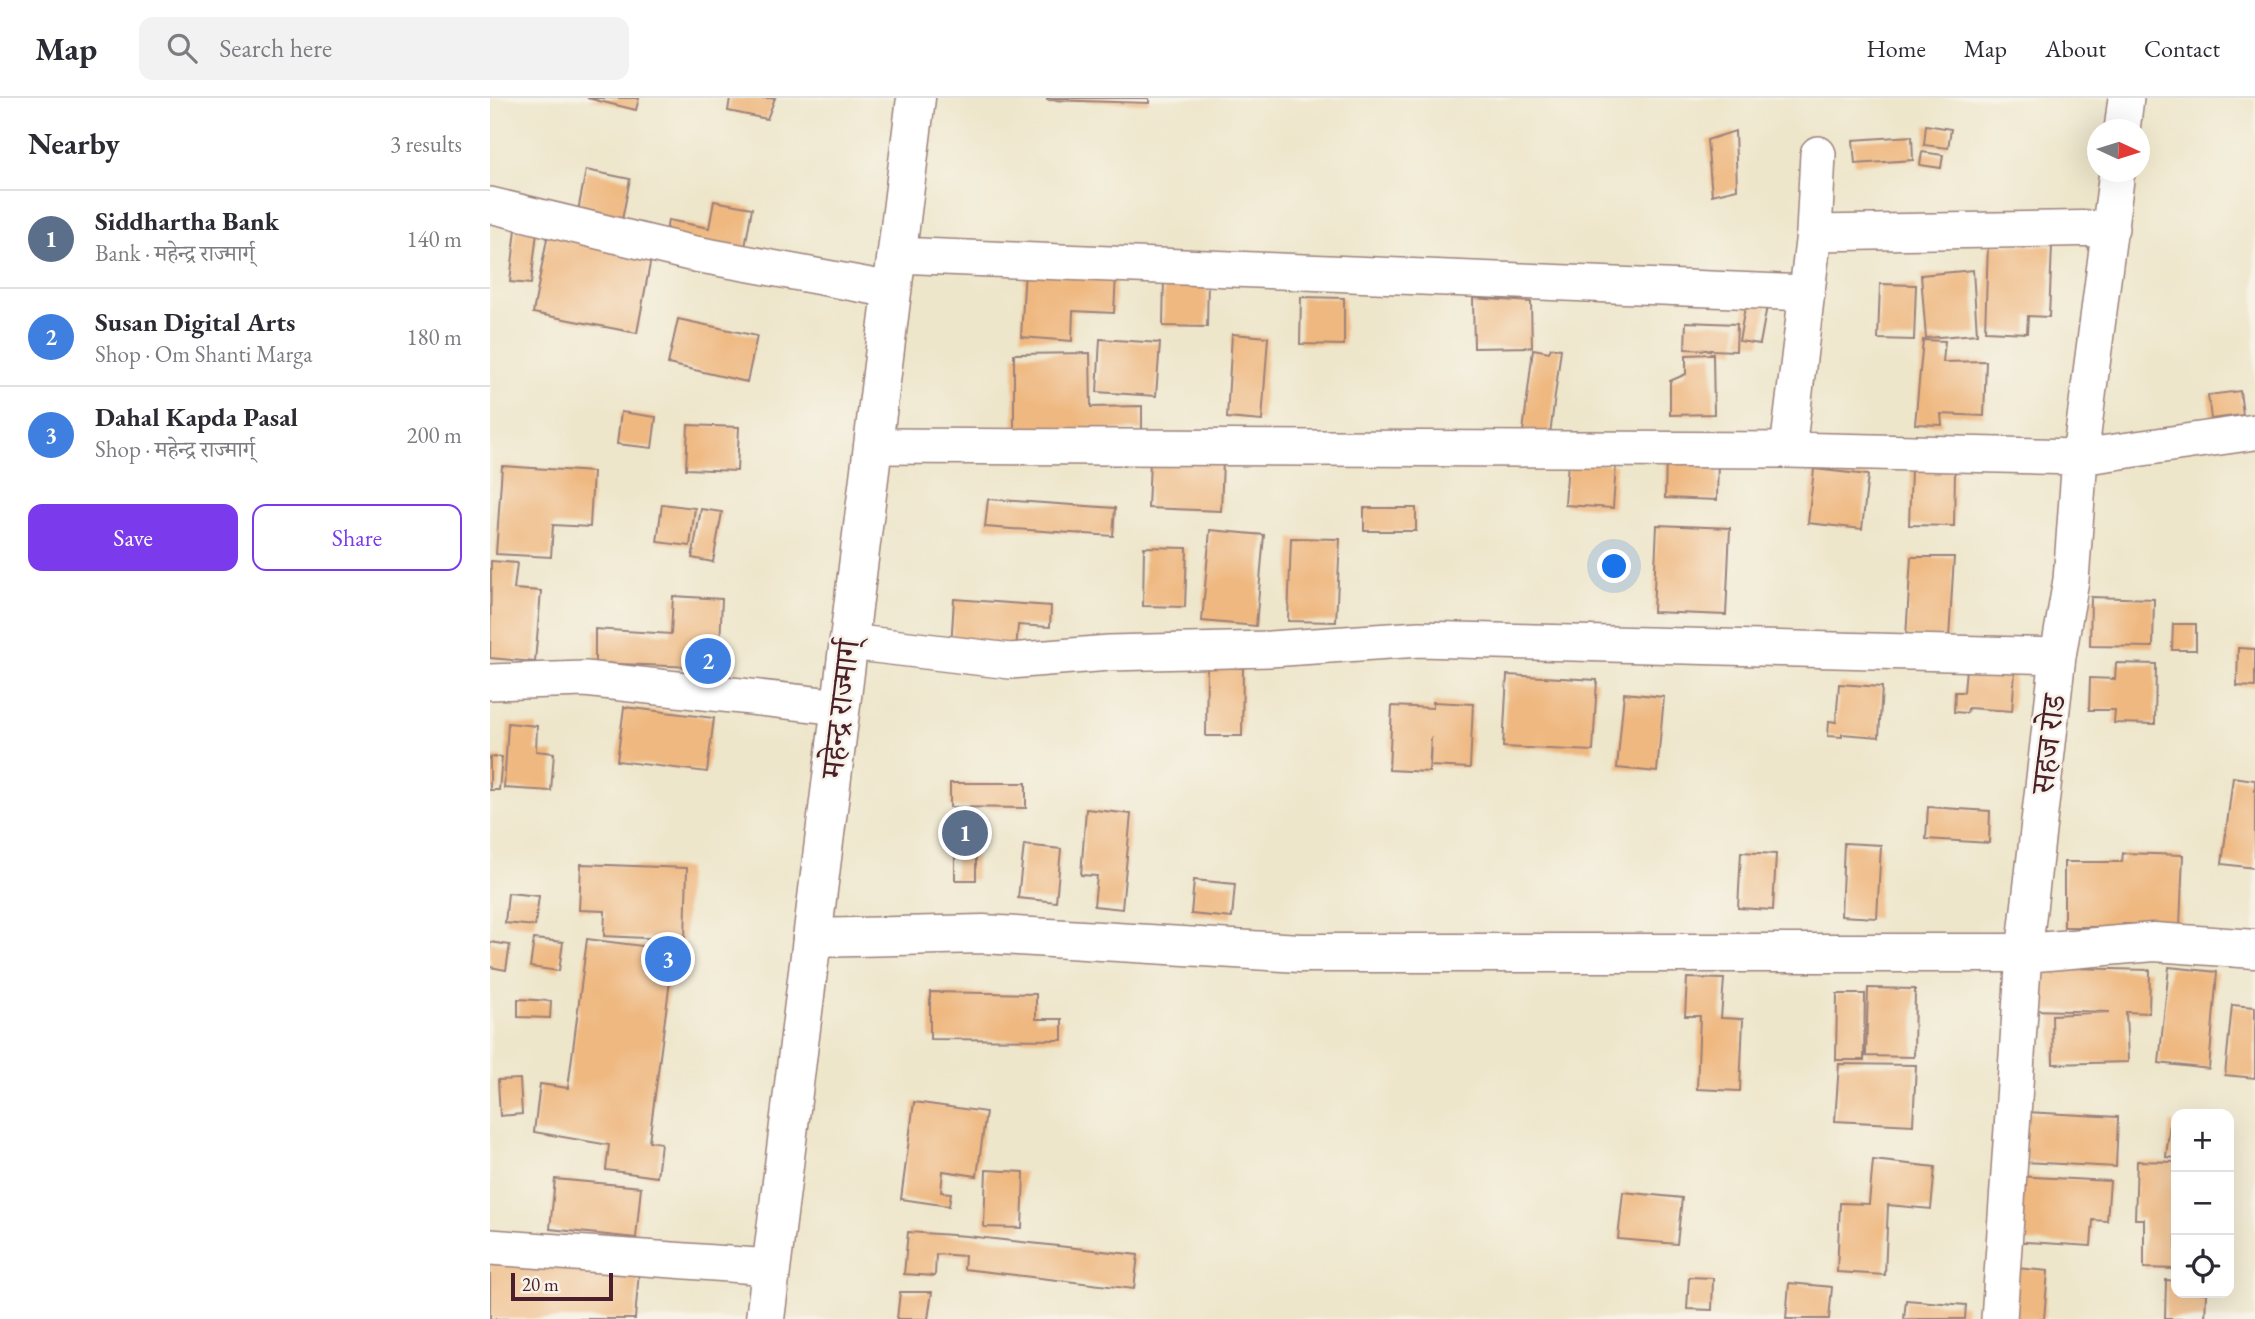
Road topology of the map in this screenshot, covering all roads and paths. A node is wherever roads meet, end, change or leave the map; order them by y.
1 (916, 98) edge
2 (2126, 98) edge
3 (2123, 119) edge
4 (1818, 154) dead end
5 (2116, 182) edge
6 (490, 205) edge
7 (2111, 228) junction
8 (1814, 233) junction
9 (894, 273) junction
10 (1807, 293) junction
11 (2255, 432) edge
12 (873, 446) junction
13 (1788, 450) junction
14 (2080, 457) junction
15 (849, 642) junction
16 (2058, 656) junction
17 (490, 682) edge
18 (841, 707) junction
19 (812, 938) junction
20 (2255, 949) edge
21 (2024, 953) junction
22 (490, 1247) edge
23 (771, 1267) junction
24 (765, 1319) edge
25 (1999, 1319) edge

1 - 9 main road, महेन्द्र राज्मार्ग्
2 - 3 street
4 - 8 street
5 - 7 street, सहज रोड
6 - 9 street
7 - 8 street
7 - 14 street, सहज रोड
8 - 10 street
9 - 10 street
9 - 12 main road, महेन्द्र राज्मार्ग्
10 - 13 street
11 - 14 street
12 - 13 street
12 - 15 main road, महेन्द्र राज्मार्ग्
13 - 14 street
14 - 16 street, सहज रोड
15 - 16 street
15 - 18 main road, महेन्द्र राज्मार्ग्
16 - 21 street, सहज रोड
17 - 18 street
18 - 19 main road, महेन्द्र राज्मार्ग्
19 - 21 main road
19 - 23 main road, महेन्द्र राज्मार्ग्
20 - 21 main road
21 - 25 street, सहज रोड
22 - 23 street
23 - 24 main road, महेन्द्र राज्मार्ग्

